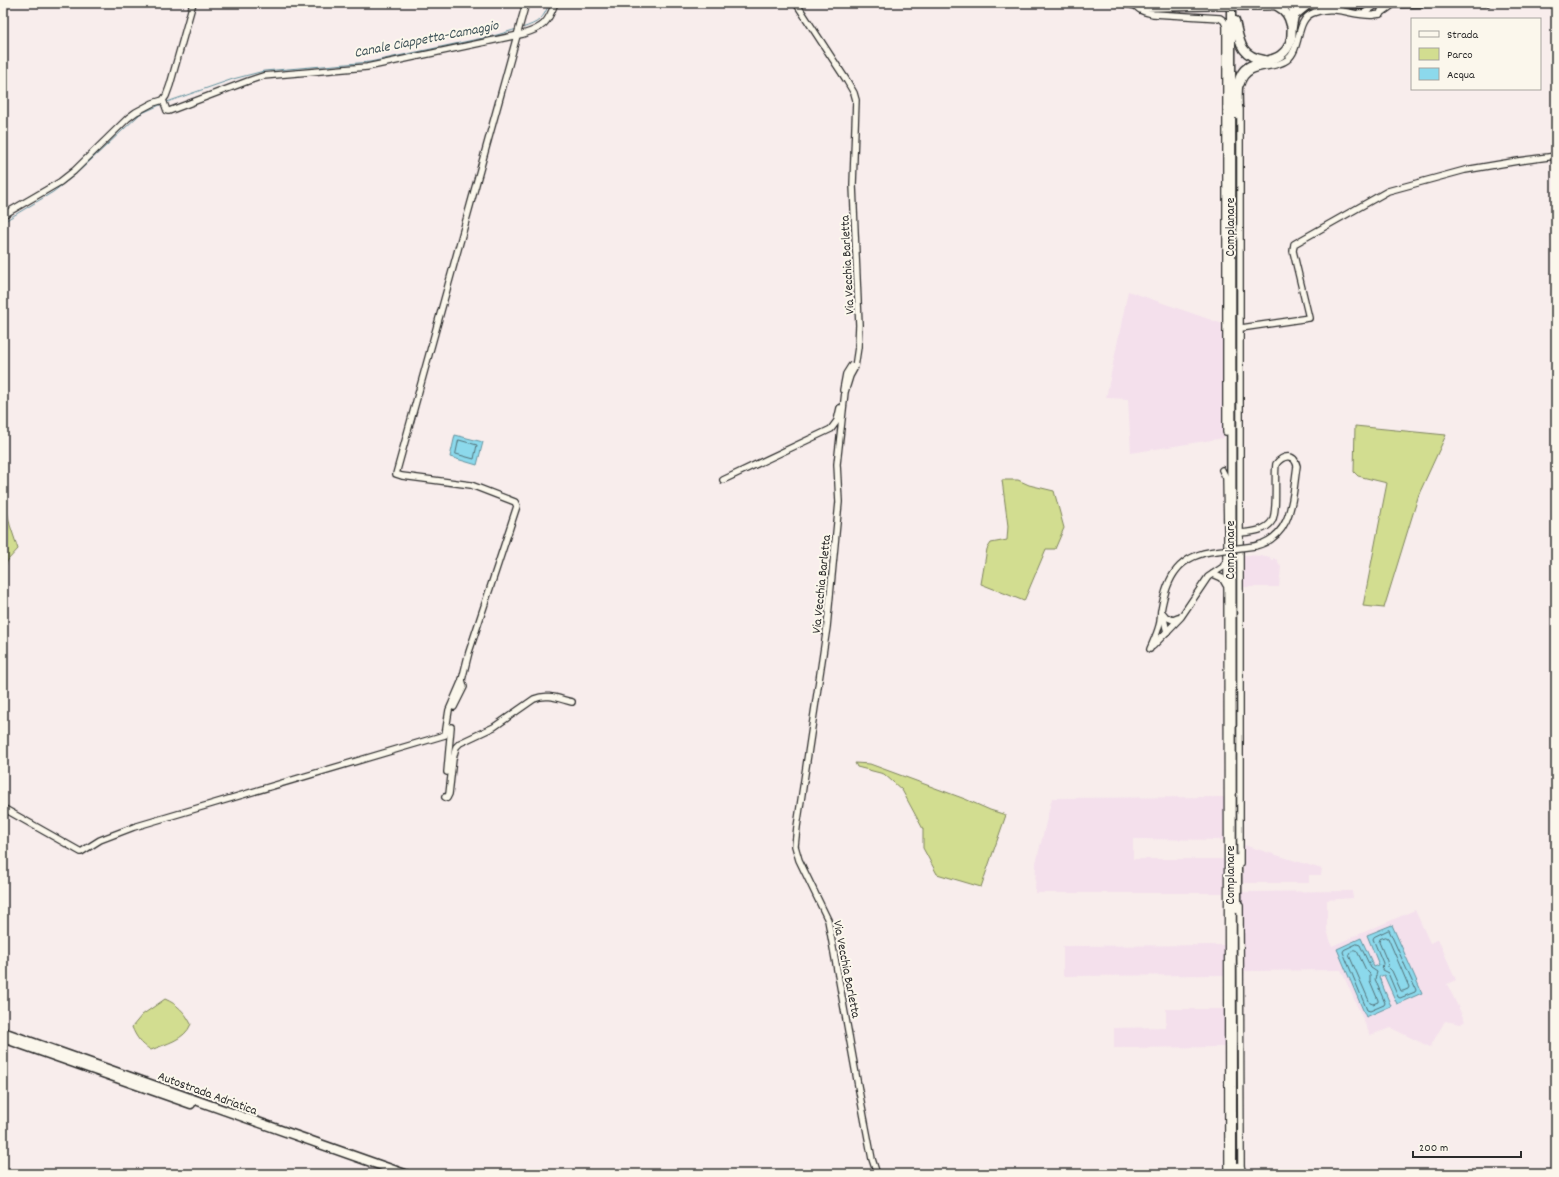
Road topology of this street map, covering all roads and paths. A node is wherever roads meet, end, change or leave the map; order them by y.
1 (193, 3) edge
2 (526, 3) edge
3 (555, 3) edge
4 (796, 3) edge
5 (1118, 3) edge
6 (1143, 3) edge
7 (1378, 3) edge
8 (1393, 3) edge
9 (1487, 3) edge
10 (1126, 4) edge
11 (1137, 4) edge
12 (1232, 4) edge
13 (1365, 4) junction
14 (1277, 6) junction
15 (1292, 6) junction
16 (1306, 6) junction
17 (1148, 8) junction
18 (1367, 11) junction
19 (1359, 13) junction
20 (1380, 14) junction
21 (1292, 16) junction
22 (1235, 21) junction
23 (518, 31) junction
24 (1267, 61) junction
25 (164, 102) junction
26 (1236, 114) junction
27 (1556, 156) edge
28 (5, 216) edge
29 (1241, 328) junction
30 (856, 360) junction
31 (1226, 432) dead end
32 (1222, 470) dead end
33 (723, 480) dead end
34 (1241, 533) junction
35 (1227, 557) junction
36 (1227, 572) junction
37 (1212, 574) junction
38 (1227, 587) junction
39 (1161, 611) junction
40 (1181, 617) junction
41 (1160, 626) junction
42 (1167, 632) junction
43 (462, 680) junction
44 (572, 702) dead end
45 (3, 808) edge
46 (3, 1032) edge
47 (3, 1038) edge
48 (1236, 1172) edge
49 (388, 1174) edge
50 (405, 1174) edge
51 (877, 1174) edge
52 (1228, 1174) edge
53 (1244, 1174) edge

1 - 25 street
2 - 23 street
3 - 23 street
4 - 30 street, Via Vecchia Barletta
5 - 10 street
6 - 17 street
7 - 8 street
7 - 13 street
7 - 18 street, Complanare
7 - 20 street
8 - 9 street
8 - 20 street
10 - 11 street
11 - 17 street
11 - 31 street, Complanare
12 - 22 highway
12 - 48 highway
13 - 16 street
13 - 18 street
14 - 15 street
14 - 17 street, bridge
14 - 21 highway
15 - 16 street
15 - 21 highway
16 - 21 highway
18 - 19 street, Complanare
19 - 20 street, Complanare
19 - 29 street, Complanare
21 - 24 highway
22 - 24 highway
22 - 26 highway
23 - 25 street
23 - 43 street
24 - 26 highway
25 - 28 street
26 - 48 highway
27 - 29 street
29 - 34 street, Complanare
30 - 33 street
30 - 51 street, Via Vecchia Barletta
32 - 35 street, Complanare
34 - 39 street, bridge
34 - 53 street, Complanare
35 - 36 street, Complanare
35 - 37 street
36 - 37 street
36 - 38 street, Complanare
37 - 38 street
37 - 40 street
38 - 52 street, Complanare
39 - 40 street
39 - 41 street
39 - 42 street
40 - 42 street
41 - 42 street
41 - 42 street
43 - 44 street
43 - 45 street
46 - 50 highway, Autostrada Adriatica
47 - 49 highway, Autostrada Adriatica

